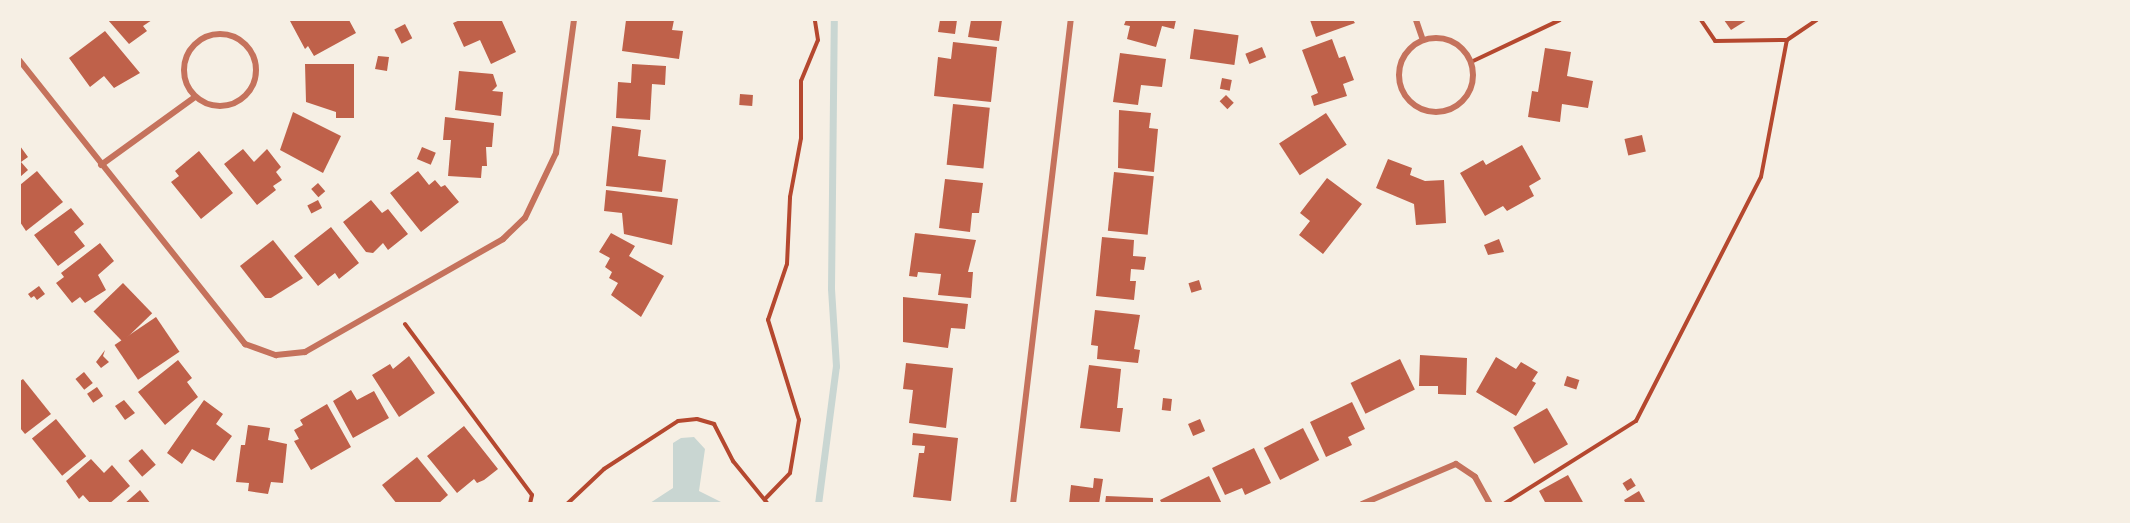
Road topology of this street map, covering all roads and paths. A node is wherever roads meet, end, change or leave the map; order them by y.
1 (574, 20) edge
2 (815, 20) edge
3 (1071, 20) edge
4 (1416, 20) edge
5 (1560, 20) edge
6 (1701, 20) edge
7 (1817, 20) edge
8 (1423, 40) junction
9 (1787, 40) junction
10 (20, 61) edge
11 (1472, 62) junction
12 (195, 97) junction
13 (101, 165) junction
14 (405, 324) dead end
15 (766, 501) edge
16 (530, 504) edge
17 (567, 504) edge
18 (1013, 504) edge
19 (1362, 504) edge
20 (1490, 504) edge
21 (1503, 504) edge

1 - 13 street
2 - 15 path
3 - 18 street
4 - 8 street
5 - 11 path
6 - 9 path
7 - 9 path
8 - 11 street
8 - 11 street
9 - 21 path
10 - 13 street
12 - 12 street
12 - 13 street
14 - 16 path
15 - 17 path
19 - 20 street

